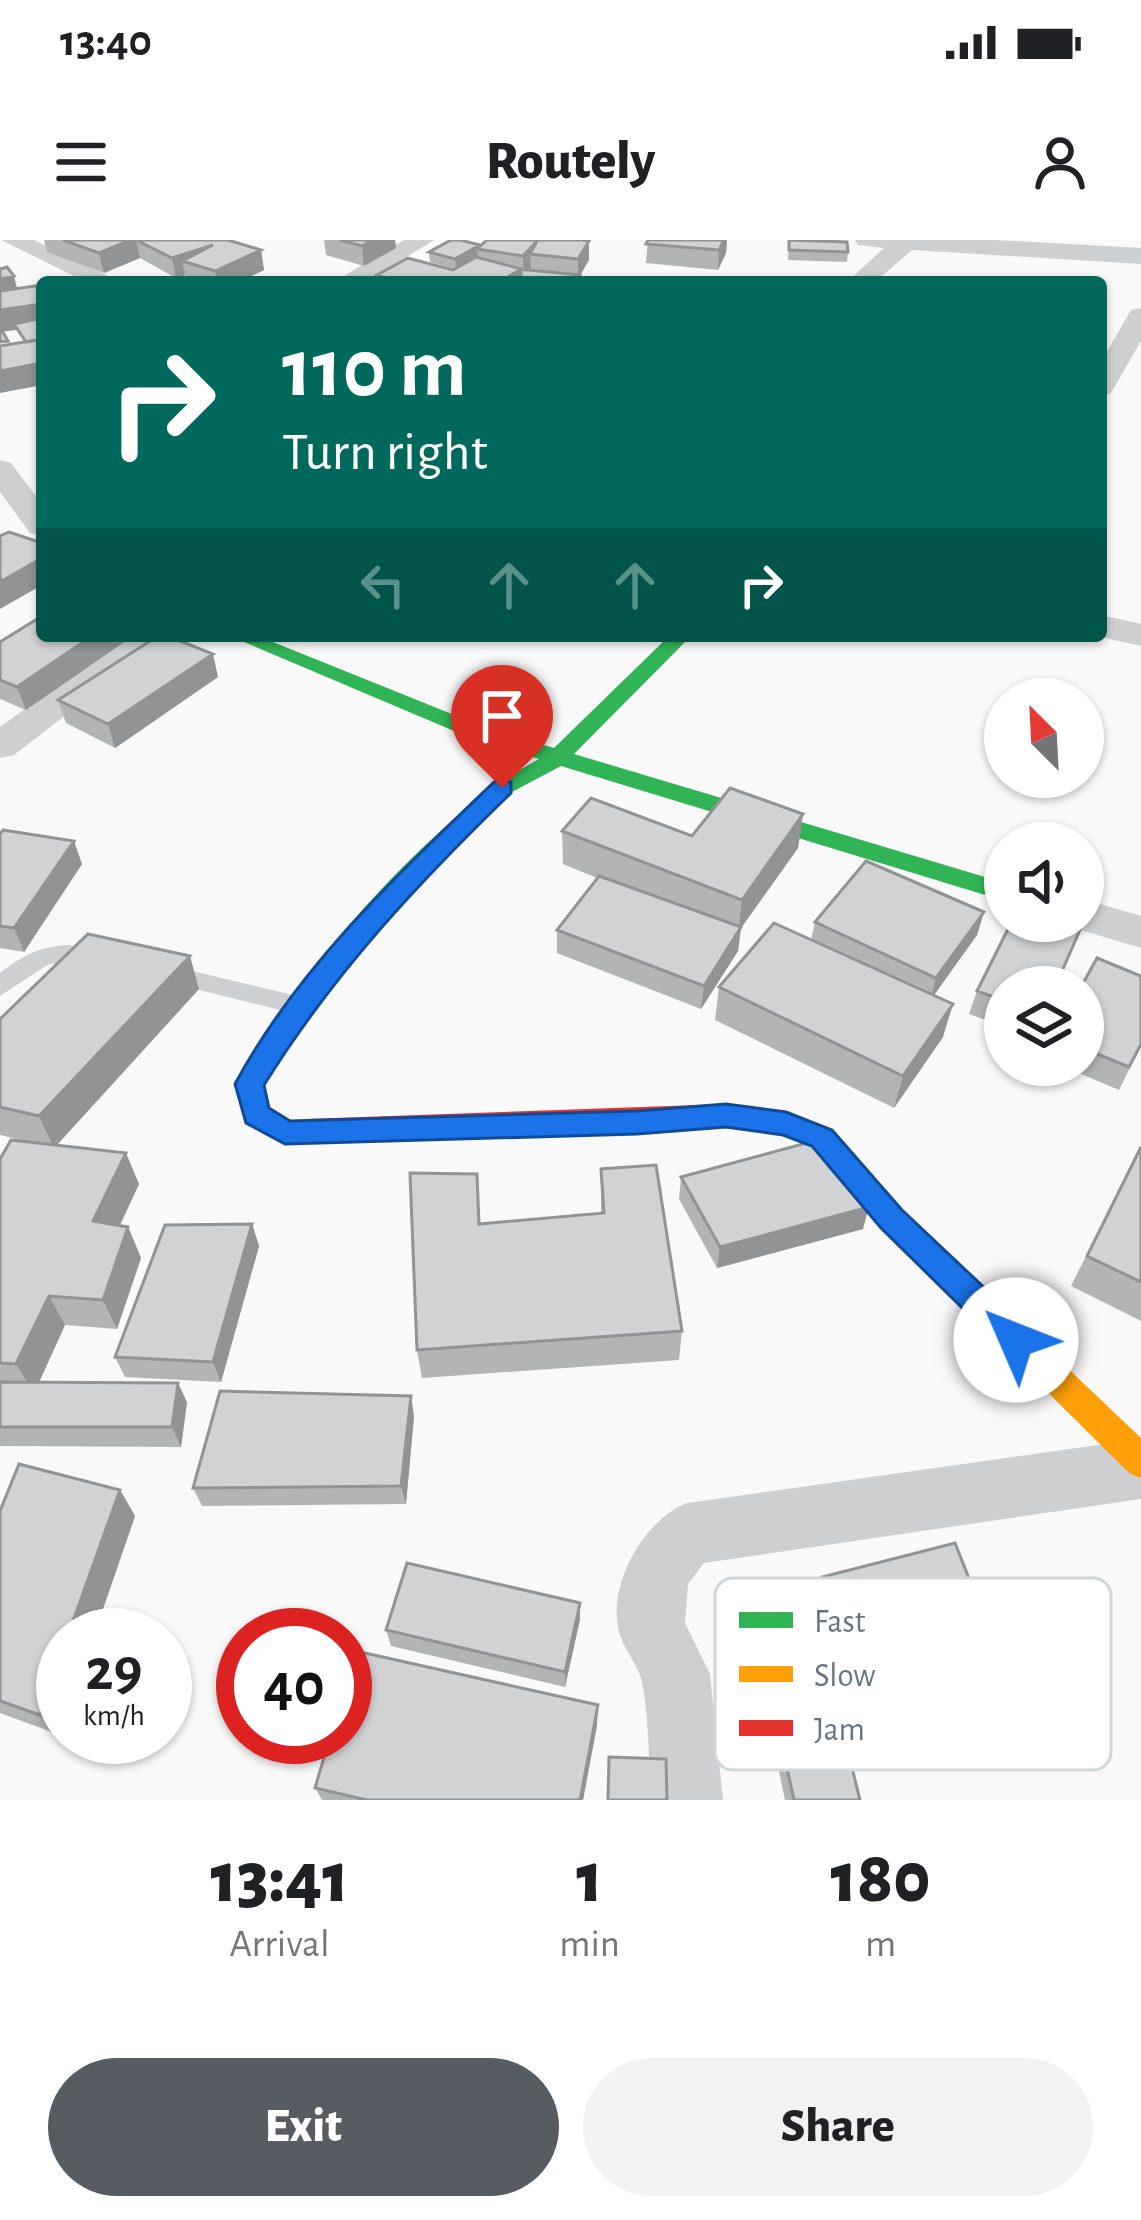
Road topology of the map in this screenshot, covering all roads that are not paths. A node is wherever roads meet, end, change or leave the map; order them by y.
1 (13, 240) edge
2 (422, 240) edge
3 (867, 240) edge
4 (906, 242) edge
5 (1141, 256) edge
6 (93, 276) edge
7 (358, 276) edge
8 (867, 276) edge
9 (1141, 316) edge
10 (1107, 376) edge
11 (2, 474) edge
12 (36, 518) edge
13 (1107, 627) edge
14 (1141, 635) edge
15 (142, 642) edge
16 (255, 642) edge
17 (675, 642) edge
18 (0, 746) edge
19 (556, 759) junction
20 (984, 886) edge
21 (1104, 921) edge
22 (1141, 932) edge
23 (0, 987) edge
24 (299, 1005) junction
25 (1141, 1465) edge
26 (687, 1800) edge

1 - 6 street
2 - 7 street
3 - 4 street
4 - 5 street
4 - 8 street
9 - 10 street
11 - 12 street
13 - 14 street
15 - 18 street
16 - 19 street
17 - 19 street
19 - 20 street
19 - 24 street
21 - 22 street
23 - 24 lane
24 - 25 street
25 - 26 street

